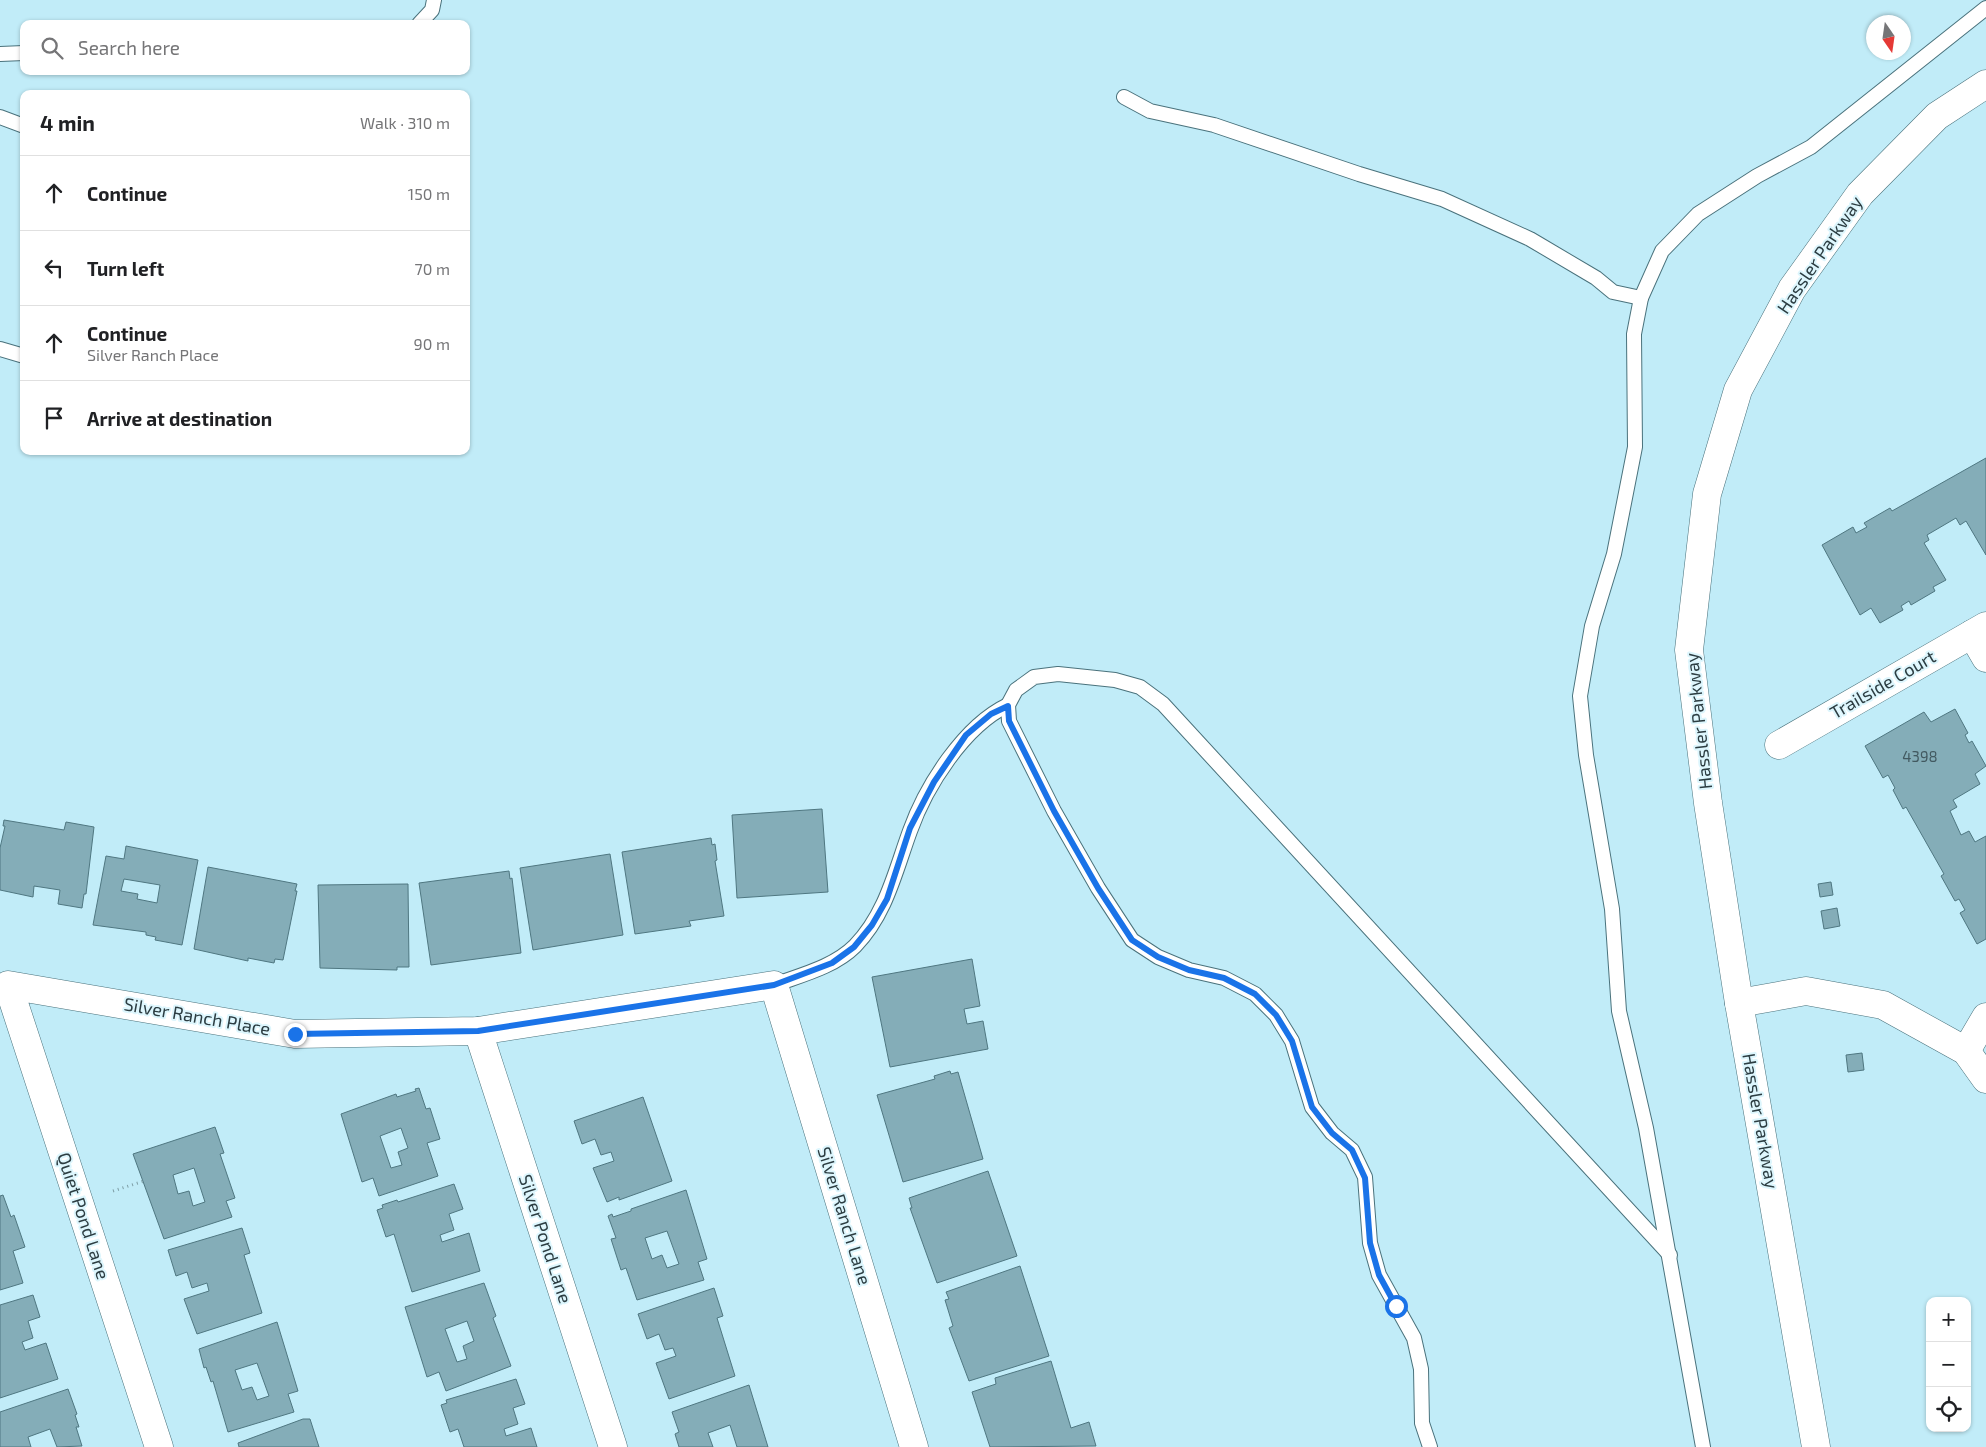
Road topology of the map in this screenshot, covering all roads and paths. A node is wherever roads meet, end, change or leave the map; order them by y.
1 (434, 0) edge
2 (1986, 8) edge
3 (425, 20) edge
4 (20, 53) edge
5 (0, 54) edge
6 (1986, 84) edge
7 (1124, 97) dead end
8 (0, 117) edge
9 (20, 124) edge
10 (1641, 298) junction
11 (0, 349) edge
12 (20, 355) edge
13 (1979, 630) edge
14 (1986, 658) edge
15 (1008, 706) junction
16 (1779, 745) dead end
17 (4, 981) edge
18 (774, 985) junction
19 (1739, 1004) junction
20 (1986, 1017) edge
21 (478, 1031) junction
22 (1966, 1051) junction
23 (1986, 1079) edge
24 (144, 1181) dead end
25 (113, 1191) dead end
26 (1670, 1255) junction
27 (159, 1447) edge
28 (613, 1447) edge
29 (914, 1447) edge
30 (1430, 1447) edge
31 (1703, 1447) edge
32 (1816, 1447) edge

1 - 3 lane
2 - 10 lane
4 - 5 lane
6 - 19 street, Hassler Parkway
7 - 10 lane
8 - 9 lane
10 - 26 lane
11 - 12 lane
13 - 14 street
13 - 16 street, Trailside Court
15 - 18 lane
15 - 26 lane
15 - 30 lane
17 - 21 street, Silver Ranch Place
17 - 27 street, Quiet Pond Lane
18 - 21 street, Silver Ranch Place
18 - 29 street, Silver Ranch Lane
19 - 22 street
19 - 32 street, Hassler Parkway
20 - 22 street
21 - 28 street, Silver Pond Lane
22 - 23 street
24 - 25 path
26 - 31 lane

